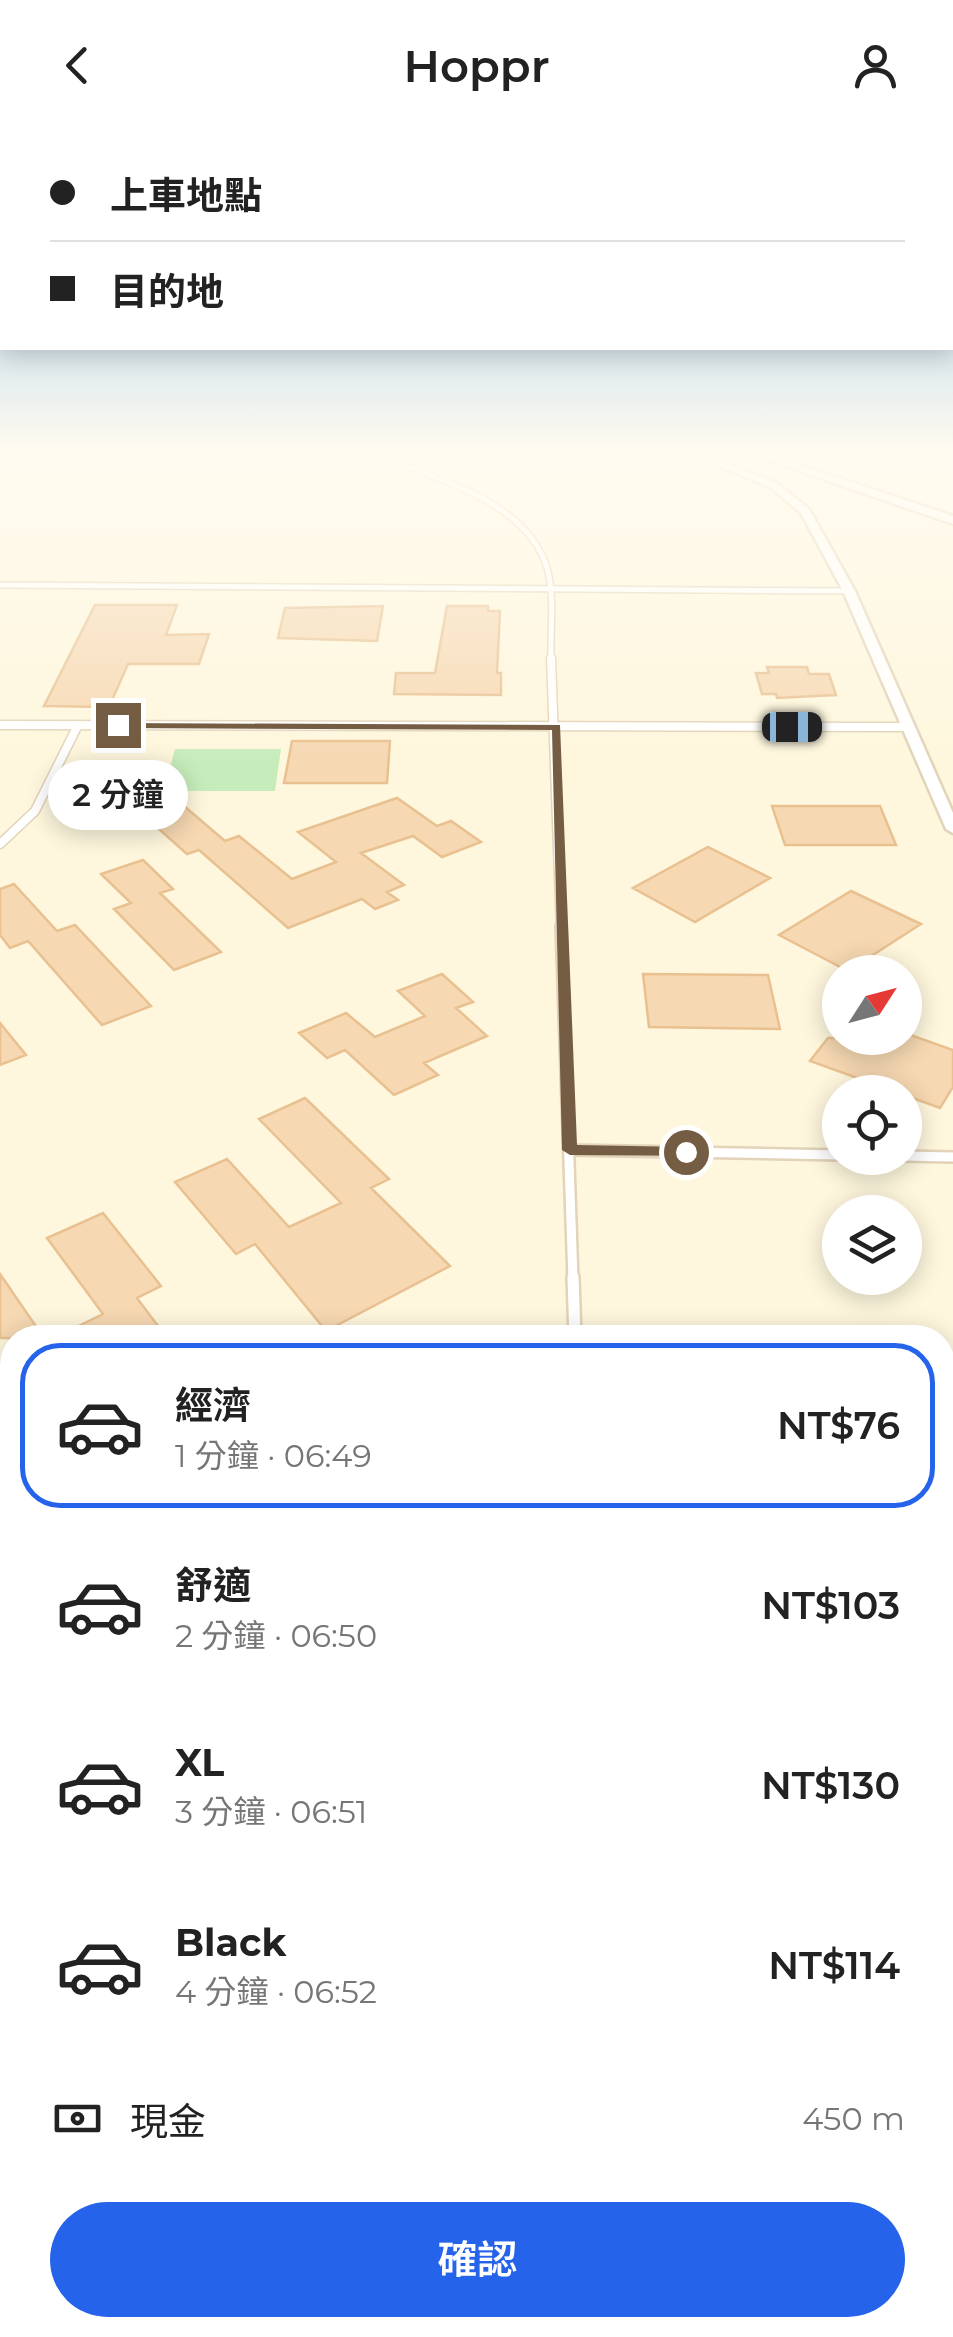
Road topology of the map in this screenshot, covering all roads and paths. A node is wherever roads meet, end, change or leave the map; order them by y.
1 (544, 557) edge
2 (831, 557) edge
3 (0, 584) edge
4 (549, 591) junction
5 (849, 591) junction
6 (0, 724) edge
7 (78, 725) junction
8 (906, 726) junction
9 (557, 727) junction
10 (953, 829) edge
11 (0, 844) edge
12 (570, 1150) junction
13 (822, 1155) edge
14 (922, 1156) edge
15 (953, 1157) edge
16 (575, 1325) edge

1 - 4 lane
2 - 5 street
3 - 4 lane
4 - 5 lane
4 - 9 lane
5 - 8 street
6 - 7 lane
7 - 9 lane
7 - 11 lane
8 - 9 lane
8 - 10 street
9 - 12 lane
12 - 13 lane
12 - 16 lane
14 - 15 lane

